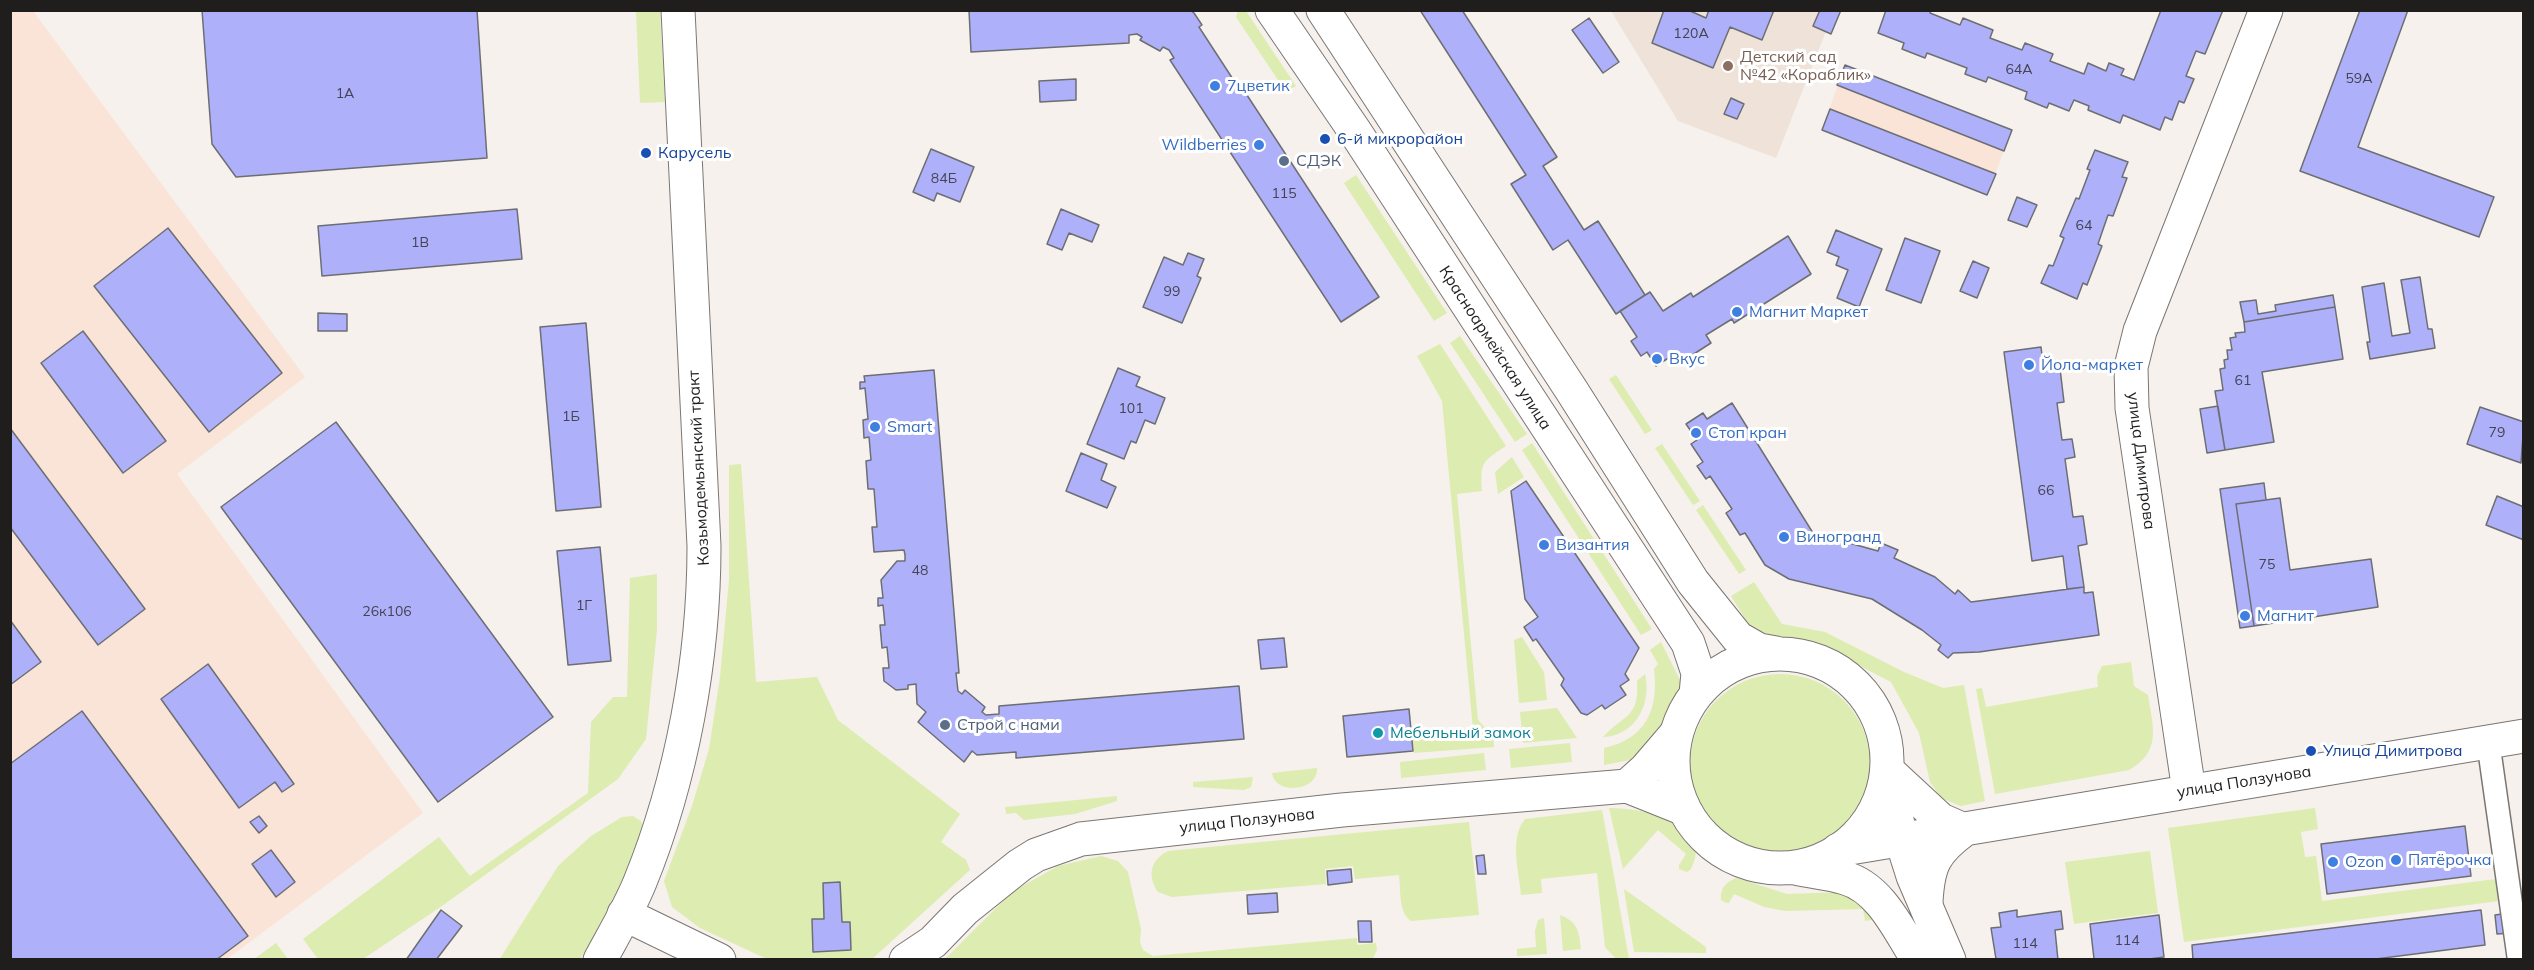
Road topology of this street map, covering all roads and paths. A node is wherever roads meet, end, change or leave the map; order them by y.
1 (678, 10) edge
2 (1272, 10) edge
3 (1323, 10) edge
4 (2266, 10) edge
5 (1776, 653) junction
6 (1696, 694) junction
7 (1676, 734) junction
8 (2523, 736) edge
9 (2488, 741) junction
10 (1887, 770) junction
11 (1627, 786) junction
12 (2189, 790) junction
13 (1682, 808) junction
14 (1964, 830) junction
15 (1901, 838) junction
16 (1838, 850) junction
17 (1794, 867) junction
18 (1926, 902) junction
19 (2518, 912) edge
20 (624, 914) junction
21 (600, 960) edge
22 (719, 960) edge
23 (906, 960) edge
24 (1918, 960) edge
25 (1949, 960) edge
26 (2519, 960) edge

1 - 20 main road, Козьмодемьянский тракт
2 - 6 main road, Красноармейская улица
3 - 5 main road
4 - 12 main road, улица Димитрова
5 - 6 main road
5 - 10 main road
6 - 7 main road
7 - 11 main road
7 - 13 main road
8 - 9 main road, улица Ползунова
9 - 12 main road, улица Ползунова
9 - 19 street
10 - 14 main road
10 - 15 main road
10 - 16 main road
11 - 13 main road, улица Ползунова
11 - 23 main road, улица Ползунова
12 - 14 main road, улица Ползунова
13 - 17 main road
14 - 15 main road, улица Ползунова
14 - 18 main road, улица Ползунова
15 - 16 main road, улица Ползунова
15 - 18 main road
16 - 17 main road
17 - 24 main road
18 - 25 main road
19 - 26 street
20 - 21 main road, Козьмодемьянский тракт
20 - 22 main road

